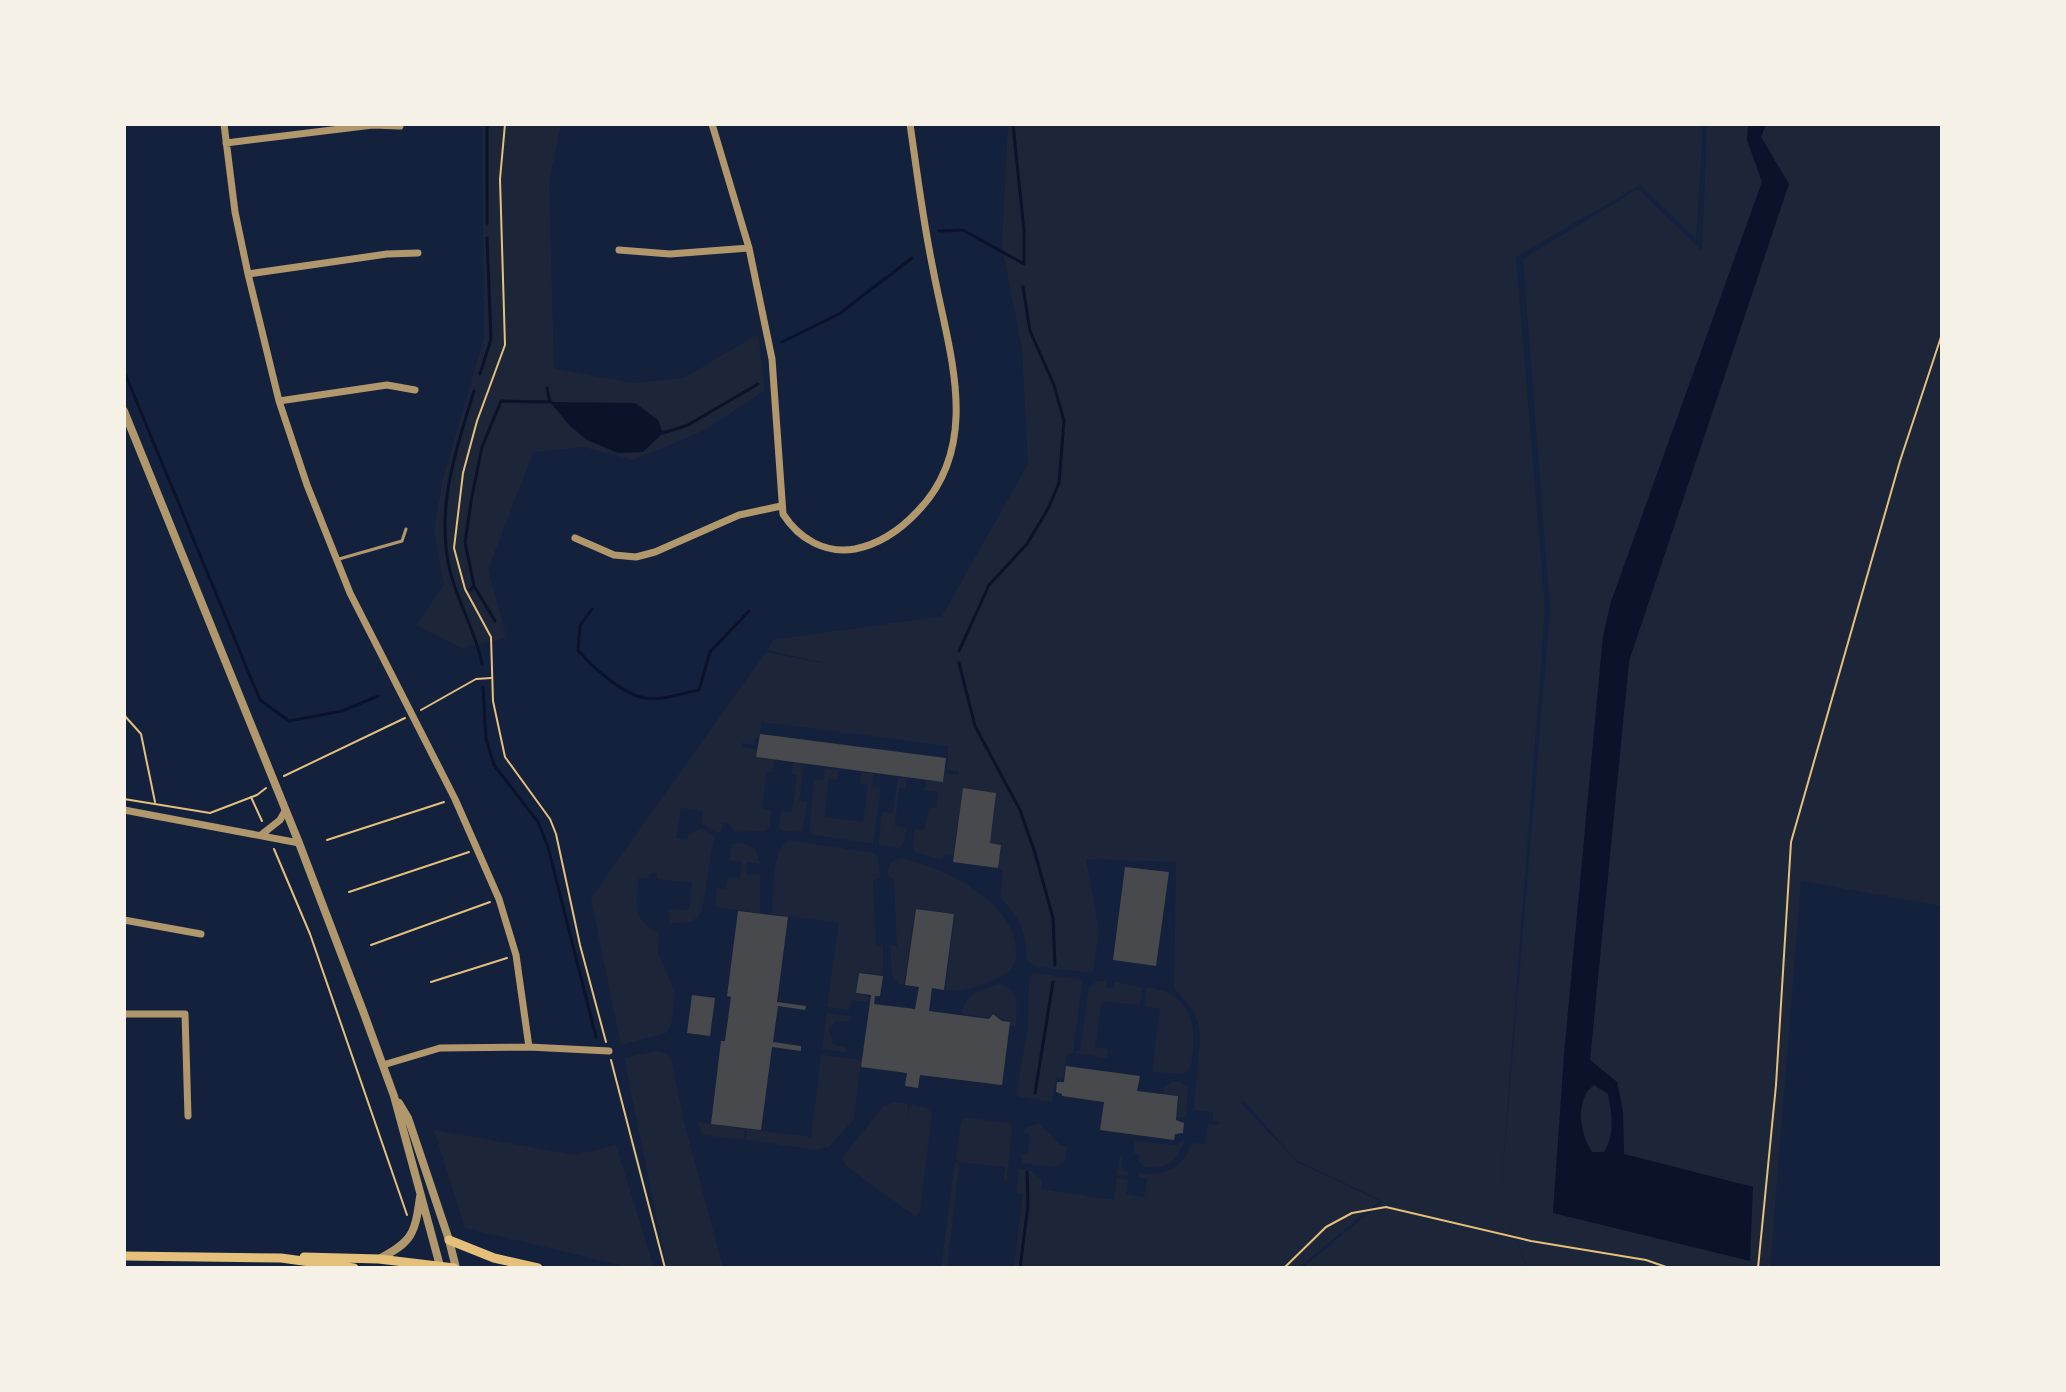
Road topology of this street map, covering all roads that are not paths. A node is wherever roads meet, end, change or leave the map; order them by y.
1 (224, 124) edge
2 (712, 124) edge
3 (910, 124) edge
4 (400, 126) edge
5 (226, 143) junction
6 (749, 248) junction
7 (619, 250) dead end
8 (418, 253) dead end
9 (248, 274) junction
10 (415, 390) dead end
11 (279, 401) junction
12 (124, 411) edge
13 (781, 506) junction
14 (406, 529) dead end
15 (575, 538) dead end
16 (336, 560) junction
17 (124, 810) edge
18 (285, 811) junction
19 (261, 835) junction
20 (299, 843) junction
21 (124, 920) edge
22 (201, 934) dead end
23 (124, 1014) edge
24 (529, 1047) junction
25 (609, 1051) road end
26 (383, 1065) junction
27 (394, 1096) junction
28 (188, 1116) dead end
29 (421, 1192) junction
30 (449, 1240) junction
31 (124, 1256) edge
32 (281, 1258) junction
33 (379, 1259) junction
34 (440, 1267) edge
35 (354, 1268) edge
36 (455, 1268) edge
37 (538, 1268) edge

1 - 5 street
2 - 6 street
3 - 13 street
4 - 5 street
5 - 9 street
6 - 7 street
6 - 13 street
8 - 9 street
9 - 11 street
10 - 11 street
11 - 16 street
12 - 18 street
13 - 15 street
14 - 16 lane
16 - 24 street
17 - 19 street
18 - 19 street
18 - 20 street
19 - 20 street
20 - 26 street
21 - 22 street
23 - 28 street
24 - 25 street
24 - 26 street
26 - 27 street
27 - 29 street
27 - 30 street
29 - 33 street
29 - 34 street
30 - 36 street
30 - 37 main road
31 - 32 main road
32 - 33 main road
32 - 35 main road
33 - 34 main road
34 - 36 main road

